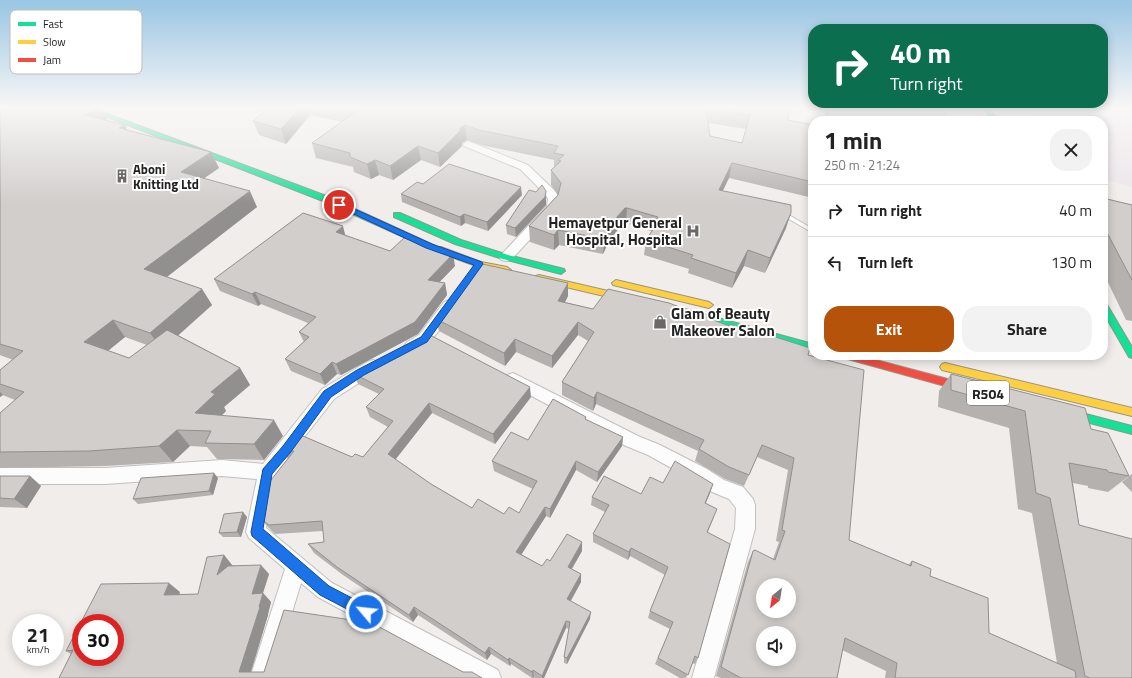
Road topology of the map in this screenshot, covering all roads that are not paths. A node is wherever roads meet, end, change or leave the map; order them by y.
1 (171, 140) edge
2 (468, 144) dead end
3 (311, 183) dead end
4 (302, 189) junction
5 (387, 211) dead end
6 (781, 213) edge
7 (808, 228) edge
8 (506, 257) junction
9 (479, 264) junction
10 (515, 272) edge
11 (570, 273) dead end
12 (530, 276) edge
13 (608, 281) dead end
14 (645, 303) edge
15 (722, 308) dead end
16 (676, 310) edge
17 (1108, 314) edge
18 (808, 346) edge
19 (1132, 355) edge
20 (863, 360) edge
21 (936, 365) dead end
22 (496, 370) edge
23 (985, 393) edge
24 (1047, 408) edge
25 (1132, 412) edge
26 (1132, 430) edge
27 (267, 472) junction
28 (0, 476) edge
29 (296, 566) junction
30 (261, 678) edge
31 (490, 678) edge
32 (703, 678) edge

1 - 4 main road
2 - 8 street
3 - 4 main road
4 - 9 main road
5 - 8 main road
6 - 7 lane
8 - 11 main road
9 - 10 main road
9 - 27 street
12 - 14 main road
13 - 15 main road
16 - 18 main road
17 - 19 main road
20 - 23 main road, R504
21 - 25 main road, R504
22 - 32 street
24 - 26 main road
27 - 28 street
27 - 29 street
29 - 30 street
29 - 31 street

